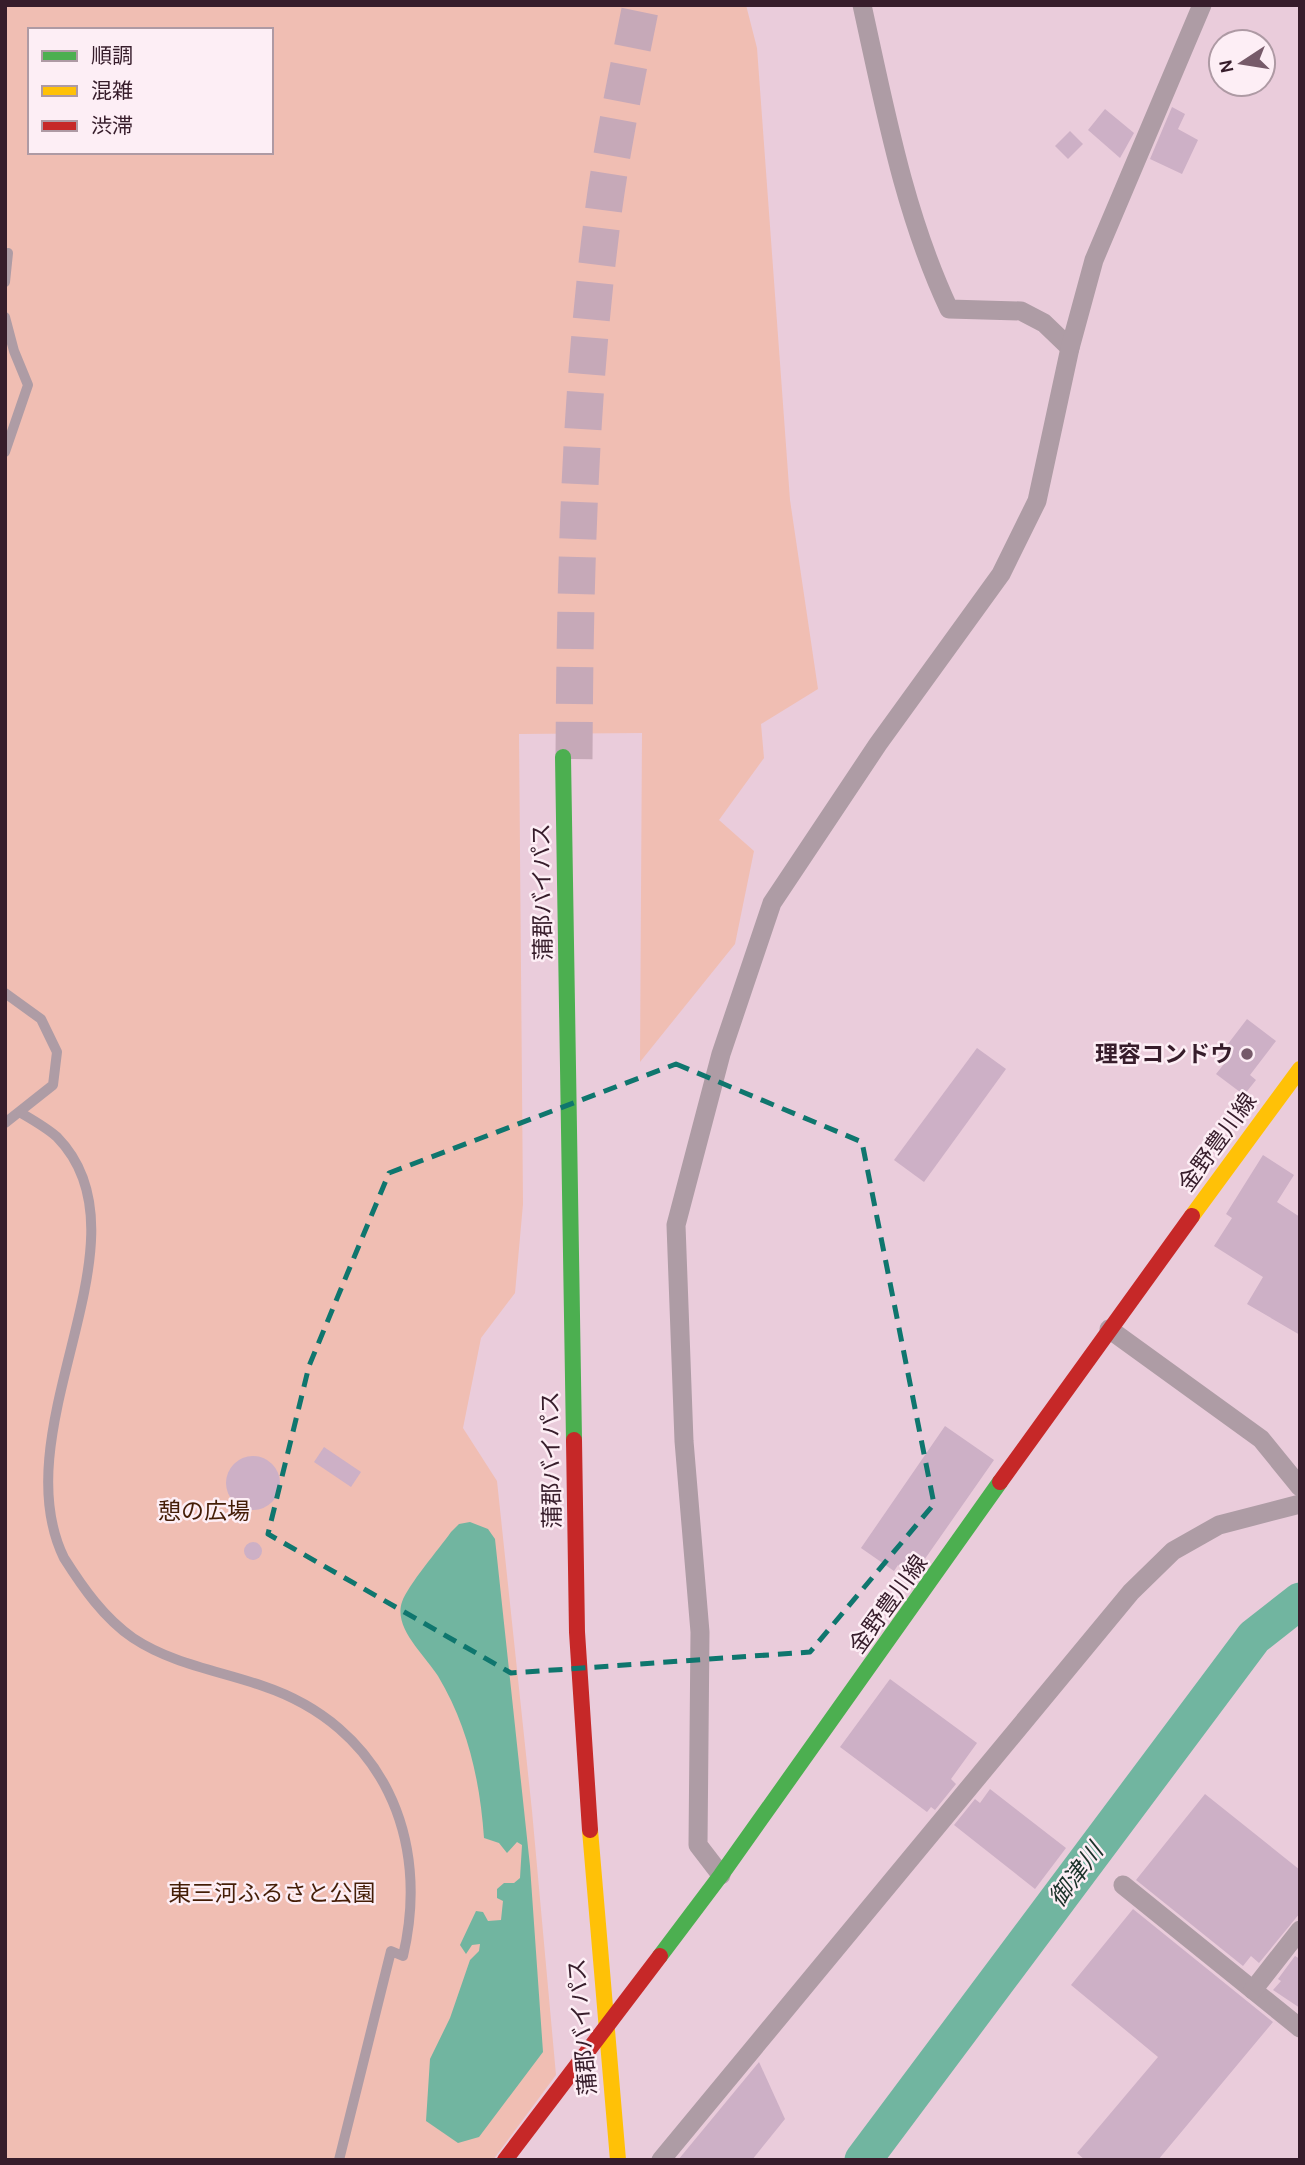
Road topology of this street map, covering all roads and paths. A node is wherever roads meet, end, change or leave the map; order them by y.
1 (862, 5) edge
2 (1202, 5) edge
3 (8, 253) dead end
4 (5, 282) edge
5 (5, 317) edge
6 (1070, 348) junction
7 (5, 452) edge
8 (568, 758) tunnel mouth
9 (5, 993) edge
10 (1300, 1069) edge
11 (21, 1113) junction
12 (5, 1123) edge
13 (1109, 1329) junction
14 (1300, 1487) edge
15 (1300, 1504) edge
16 (721, 1875) junction
17 (1122, 1885) dead end
18 (1300, 1930) edge
19 (603, 1941) junction
20 (1253, 1990) junction
21 (1300, 2028) edge
22 (339, 2160) edge
23 (505, 2160) edge
24 (618, 2160) edge
25 (626, 2160) edge
26 (661, 2160) edge

1 - 6 street
2 - 6 street
3 - 4 lane
5 - 7 lane
6 - 16 street
8 - 19 main road, 蒲郡バイパス
9 - 11 lane
10 - 13 main road, 金野豊川線
11 - 12 lane
11 - 22 lane
13 - 14 street
13 - 16 main road, 金野豊川線
15 - 26 street
16 - 23 main road, 金野豊川線
17 - 20 street
18 - 20 street
19 - 24 main road, 蒲郡バイパス
19 - 25 main road, 蒲郡バイパス
20 - 21 street

